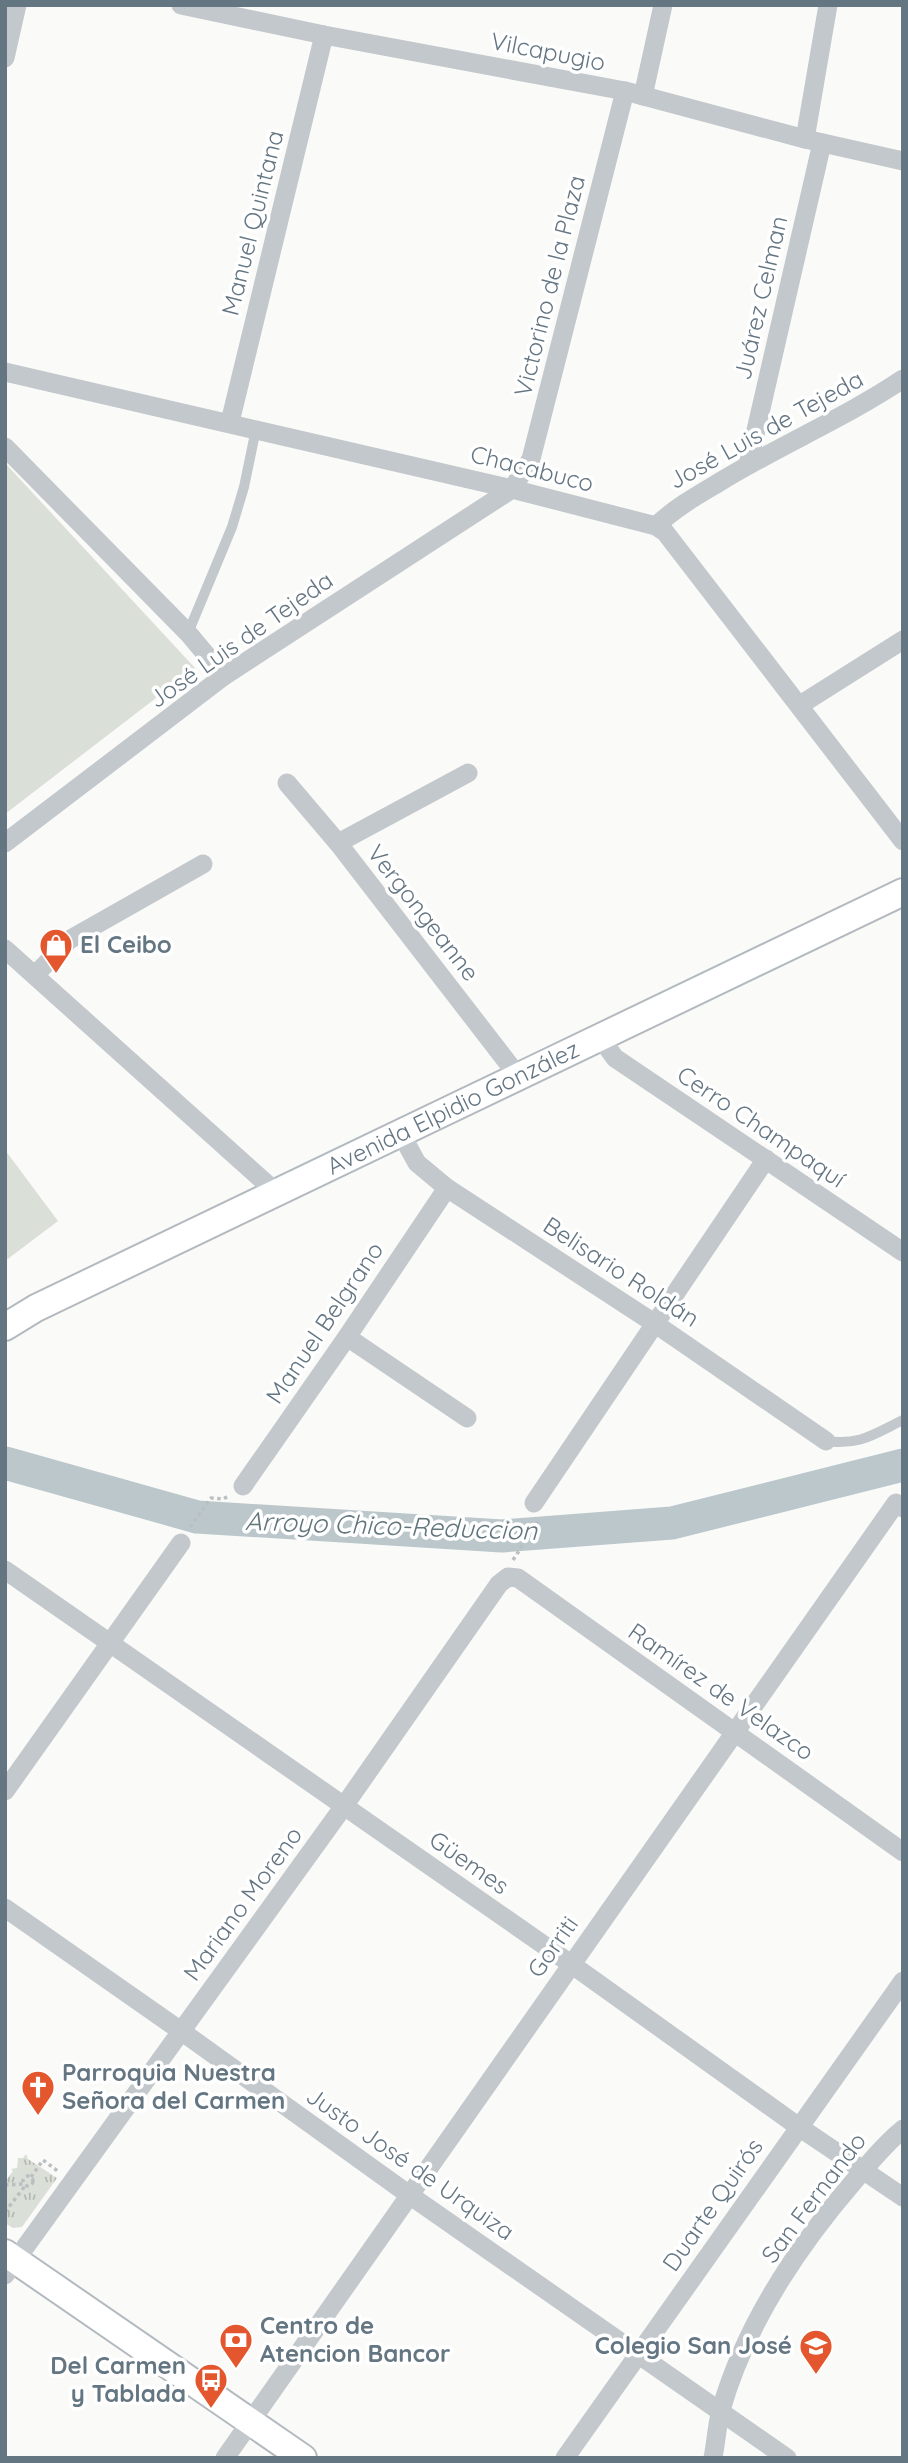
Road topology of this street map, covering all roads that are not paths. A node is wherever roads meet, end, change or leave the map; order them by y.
1 (18, 5) edge
2 (181, 5) edge
3 (663, 5) edge
4 (828, 5) edge
5 (324, 35) junction
6 (5, 58) edge
7 (634, 93) junction
8 (814, 141) junction
9 (903, 161) edge
10 (5, 372) edge
11 (903, 379) edge
12 (230, 422) junction
13 (256, 428) junction
14 (5, 447) edge
15 (748, 465) junction
16 (512, 489) junction
17 (656, 526) junction
18 (188, 633) junction
19 (903, 640) edge
20 (224, 676) junction
21 (800, 705) junction
22 (468, 773) dead end
23 (287, 783) dead end
24 (903, 841) edge
25 (5, 843) edge
26 (338, 843) junction
27 (203, 864) dead end
28 (903, 892) edge
29 (5, 948) edge
30 (35, 975) junction
31 (598, 1036) junction
32 (518, 1076) junction
33 (401, 1134) junction
34 (766, 1159) junction
35 (447, 1188) junction
36 (278, 1194) junction
37 (903, 1252) edge
38 (654, 1322) junction
39 (5, 1327) edge
40 (347, 1337) junction
41 (467, 1418) dead end
42 (903, 1420) edge
43 (826, 1441) joint
44 (243, 1486) dead end
45 (534, 1503) dead end
46 (900, 1506) edge
47 (185, 1535) road end
48 (5, 1570) edge
49 (509, 1570) joint
50 (109, 1643) junction
51 (735, 1733) junction
52 (5, 1791) edge
53 (344, 1806) junction
54 (903, 1852) edge
55 (5, 1908) edge
56 (571, 1964) junction
57 (903, 1981) edge
58 (181, 2031) junction
59 (799, 2127) junction
60 (903, 2129) edge
61 (863, 2171) junction
62 (408, 2194) junction
63 (903, 2197) edge
64 (9, 2263) edge
65 (639, 2353) junction
66 (721, 2410) junction
67 (251, 2420) junction
68 (225, 2458) edge
69 (303, 2458) edge
70 (565, 2458) edge
71 (713, 2458) edge
72 (787, 2458) edge

1 - 6 street
2 - 5 street, Vilcapugio
3 - 7 street, Victorino de la Plaza
4 - 8 street, Juárez Celman
5 - 7 street, Vilcapugio
5 - 12 street, Manuel Quintana
7 - 8 street, Vilcapugio
7 - 16 street, Victorino de la Plaza
8 - 9 street, Vilcapugio
8 - 15 street, Juárez Celman
10 - 12 street, Chacabuco
11 - 15 street, José Luis de Tejeda
12 - 13 street, Chacabuco
13 - 16 street, Chacabuco
13 - 18 lane
14 - 18 street
15 - 17 street, José Luis de Tejeda
16 - 17 street, Chacabuco
16 - 20 street, José Luis de Tejeda
17 - 21 street
18 - 20 street
19 - 21 street
20 - 25 street, José Luis de Tejeda
21 - 24 street
22 - 26 street
23 - 26 street, Vergongeanne
26 - 32 street, Vergongeanne
27 - 30 street
28 - 31 main road, Avenida Elpidio González
29 - 30 street
30 - 36 street
31 - 32 main road, Avenida Elpidio González
31 - 34 street, Cerro Champaquí
32 - 33 main road, Avenida Elpidio González
33 - 35 street, Belisario Roldán
33 - 36 main road, Avenida Elpidio González
34 - 37 street, Cerro Champaquí
34 - 38 street
35 - 38 street, Belisario Roldán
35 - 40 street, Manuel Belgrano
36 - 39 main road, Avenida Elpidio González
38 - 43 street, Belisario Roldán
38 - 45 street
40 - 41 street
40 - 44 street, Manuel Belgrano
42 - 43 lane
46 - 51 street, Gorriti
47 - 50 street
48 - 50 street, Güemes
49 - 51 street, Ramírez de Velazco
49 - 53 street, Mariano Moreno
50 - 52 street
50 - 53 street, Güemes
51 - 54 street, Ramírez de Velazco
51 - 56 street, Gorriti
53 - 56 street, Güemes
53 - 58 street, Mariano Moreno
55 - 58 street, Justo José de Urquiza
56 - 59 street, Güemes
56 - 62 street, Gorriti
57 - 59 street, Duarte Quirós
58 - 62 street, Justo José de Urquiza
58 - 64 street, Mariano Moreno
59 - 61 street, Güemes
59 - 65 street, Duarte Quirós
60 - 61 street, San Fernando
61 - 63 street, Güemes
61 - 66 street, San Fernando
62 - 65 street, Justo José de Urquiza
62 - 67 street, Gorriti
64 - 67 main road
65 - 66 street, Justo José de Urquiza
65 - 70 street, Duarte Quirós
66 - 71 street, San Fernando
66 - 72 street, Justo José de Urquiza
67 - 68 street, Gorriti
67 - 69 main road

